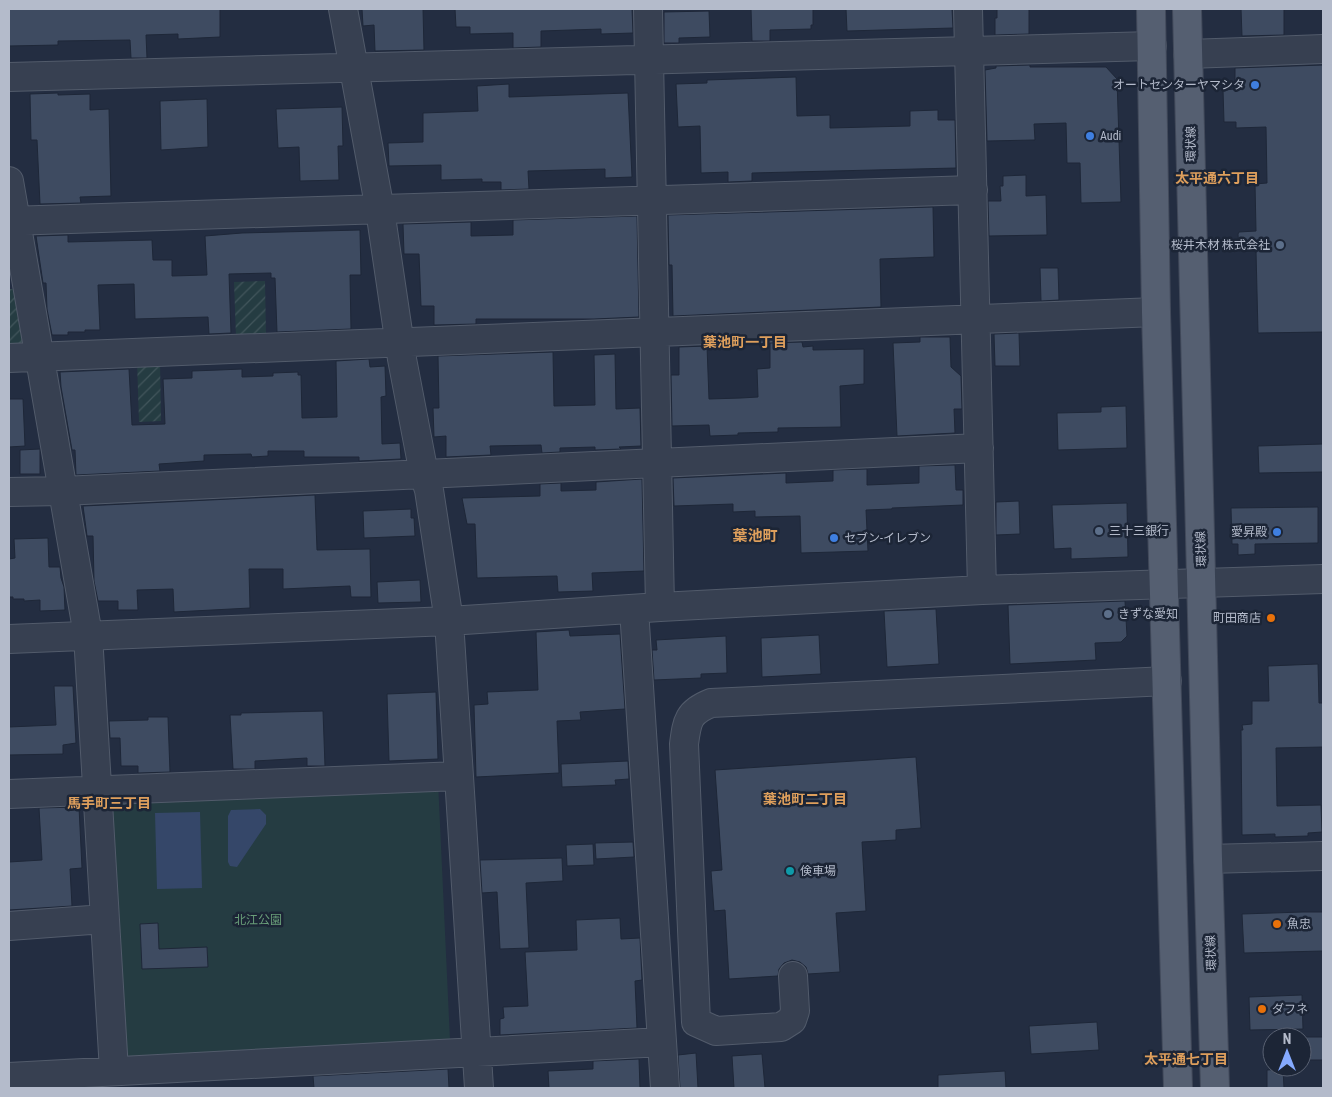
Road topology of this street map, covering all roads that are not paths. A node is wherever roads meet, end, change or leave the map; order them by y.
1 (343, 9) edge
2 (648, 9) edge
3 (968, 9) edge
4 (1151, 9) edge
5 (1187, 9) edge
6 (1152, 46) junction
7 (1323, 49) edge
8 (969, 51) junction
9 (1188, 54) junction
10 (650, 60) junction
11 (353, 68) junction
12 (9, 77) edge
13 (9, 181) edge
14 (973, 190) junction
15 (652, 201) junction
16 (380, 210) junction
17 (12, 221) edge
18 (1156, 312) junction
19 (976, 320) junction
20 (655, 332) junction
21 (400, 342) junction
22 (38, 357) junction
23 (9, 358) edge
24 (979, 448) junction
25 (657, 463) junction
26 (424, 474) junction
27 (62, 491) junction
28 (9, 492) edge
29 (1323, 579) edge
30 (1202, 582) junction
31 (1164, 584) junction
32 (982, 590) junction
33 (647, 608) junction
34 (449, 621) junction
35 (88, 635) junction
36 (9, 638) edge
37 (1167, 680) junction
38 (459, 776) junction
39 (96, 791) junction
40 (9, 794) edge
41 (1323, 856) edge
42 (1208, 859) junction
43 (104, 919) junction
44 (9, 926) edge
45 (793, 976) dead end
46 (662, 1042) junction
47 (476, 1051) junction
48 (114, 1070) junction
49 (9, 1077) edge
50 (479, 1088) edge
51 (665, 1088) edge
52 (1178, 1088) edge
53 (1215, 1088) edge

1 - 11 street
2 - 10 street
3 - 8 street
4 - 6 main road
5 - 9 main road, 環状線
6 - 8 street
6 - 18 main road
7 - 9 street
8 - 10 street
8 - 14 street
9 - 30 main road, 環状線
10 - 11 street
10 - 15 street
11 - 12 street
11 - 16 street
13 - 17 street
14 - 15 street
14 - 19 street
15 - 16 street
15 - 20 street
16 - 17 street
16 - 21 street
17 - 22 street
18 - 19 street
18 - 31 main road
19 - 20 street
19 - 24 street
20 - 21 street
20 - 25 street
21 - 22 street
21 - 26 street
22 - 23 street
22 - 27 street
24 - 25 street
24 - 32 street
25 - 26 street
25 - 33 street
26 - 27 street
26 - 34 street
27 - 28 street
27 - 35 street
29 - 30 street
30 - 31 street
30 - 42 main road, 環状線
31 - 32 street
31 - 37 main road
32 - 33 street
33 - 34 street
33 - 46 street
34 - 35 street
34 - 38 street
35 - 36 street
35 - 39 street
37 - 45 street
37 - 52 main road
38 - 39 street
38 - 47 street
39 - 40 street
39 - 43 street
41 - 42 street
42 - 53 main road, 環状線
43 - 44 street
43 - 48 street
46 - 47 street
46 - 51 street
47 - 48 street
47 - 50 street
48 - 49 street

